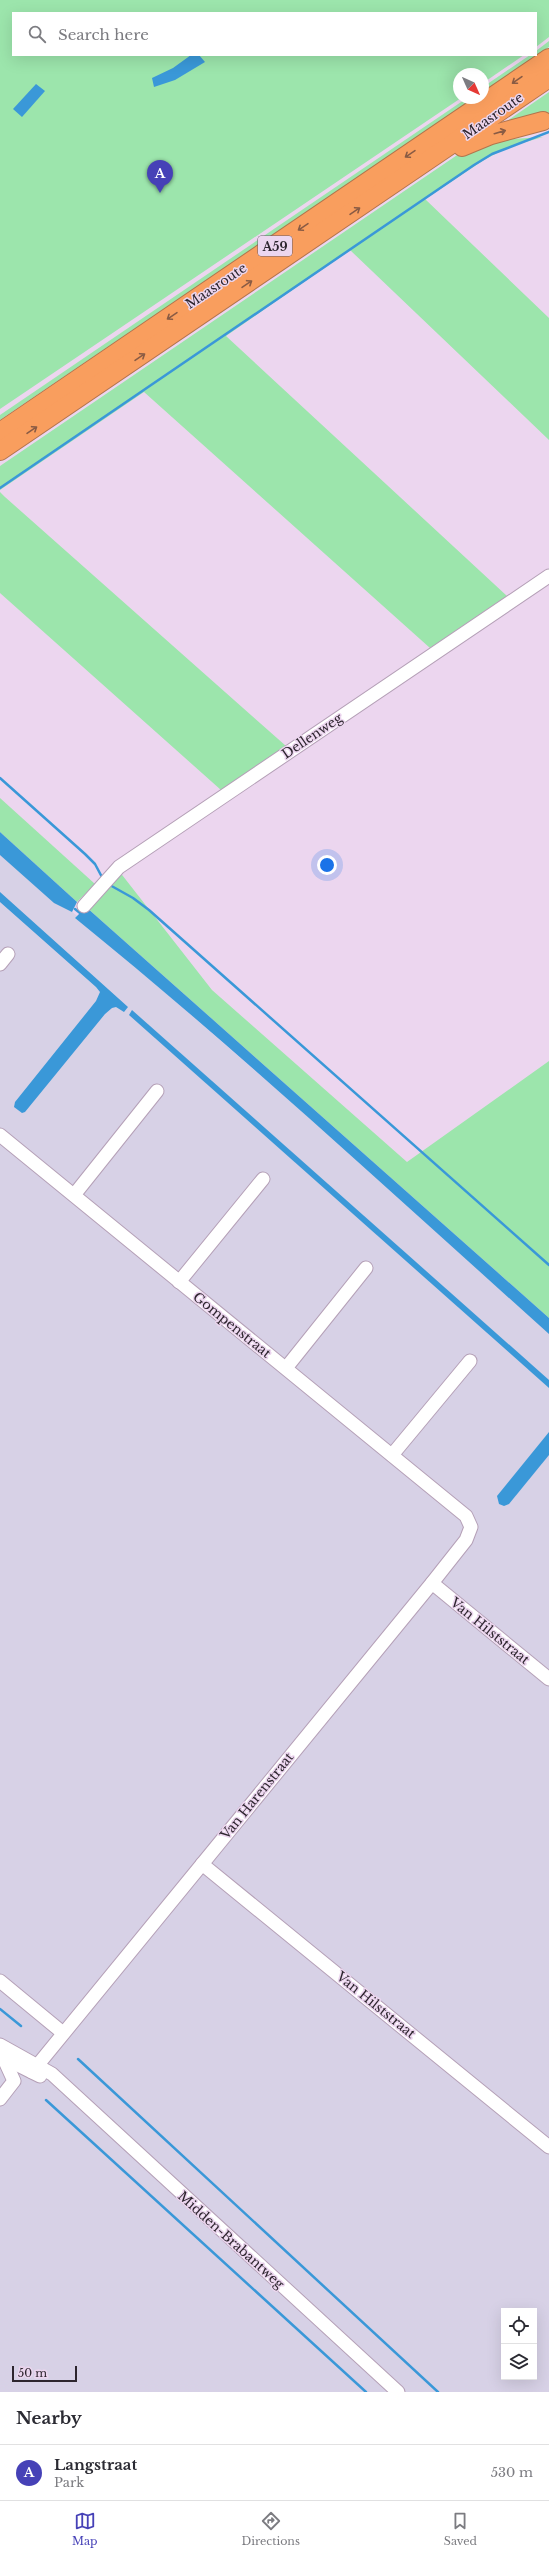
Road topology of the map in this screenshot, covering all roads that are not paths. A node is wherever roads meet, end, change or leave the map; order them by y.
1 (549, 58) edge
2 (549, 78) edge
3 (543, 121) dead end
4 (425, 163) junction
5 (0, 432) edge
6 (0, 452) edge
7 (549, 576) edge
8 (84, 906) dead end
9 (157, 1092) dead end
10 (0, 1135) edge
11 (263, 1179) dead end
12 (74, 1195) junction
13 (366, 1268) dead end
14 (179, 1282) junction
15 (470, 1361) dead end
16 (286, 1368) junction
17 (392, 1455) junction
18 (466, 1516) joint
19 (432, 1583) junction
20 (549, 1679) edge
21 (202, 1864) junction
22 (0, 1981) edge
23 (63, 2033) junction
24 (0, 2045) edge
25 (2, 2057) edge
26 (34, 2068) junction
27 (0, 2099) edge
28 (549, 2147) edge
29 (398, 2392) edge

1 -> 5 highway, Maasroute / A59
2 - 4 highway, Maasroute / A59
4 -> 3 highway, A59
6 -> 4 highway, Maasroute / A59
7 - 8 street, Dellenweg
9 - 12 street
10 - 12 street, Gompenstraat
11 - 14 street
12 - 14 street, Gompenstraat
13 - 16 street
14 - 16 street, Gompenstraat
15 - 17 street
16 - 17 street, Gompenstraat
17 - 18 street, Gompenstraat
18 - 19 street, Van Harenstraat
19 - 20 street, Van Hilststraat
19 - 21 street, Van Harenstraat
21 - 23 street, Van Harenstraat
21 - 28 street, Van Hilststraat
22 - 23 street
23 - 26 street, Van Harenstraat
24 - 26 street, Midden-Brabantweg
25 - 26 street, Midden-Brabantweg
25 - 27 street
26 - 29 street, Midden-Brabantweg

